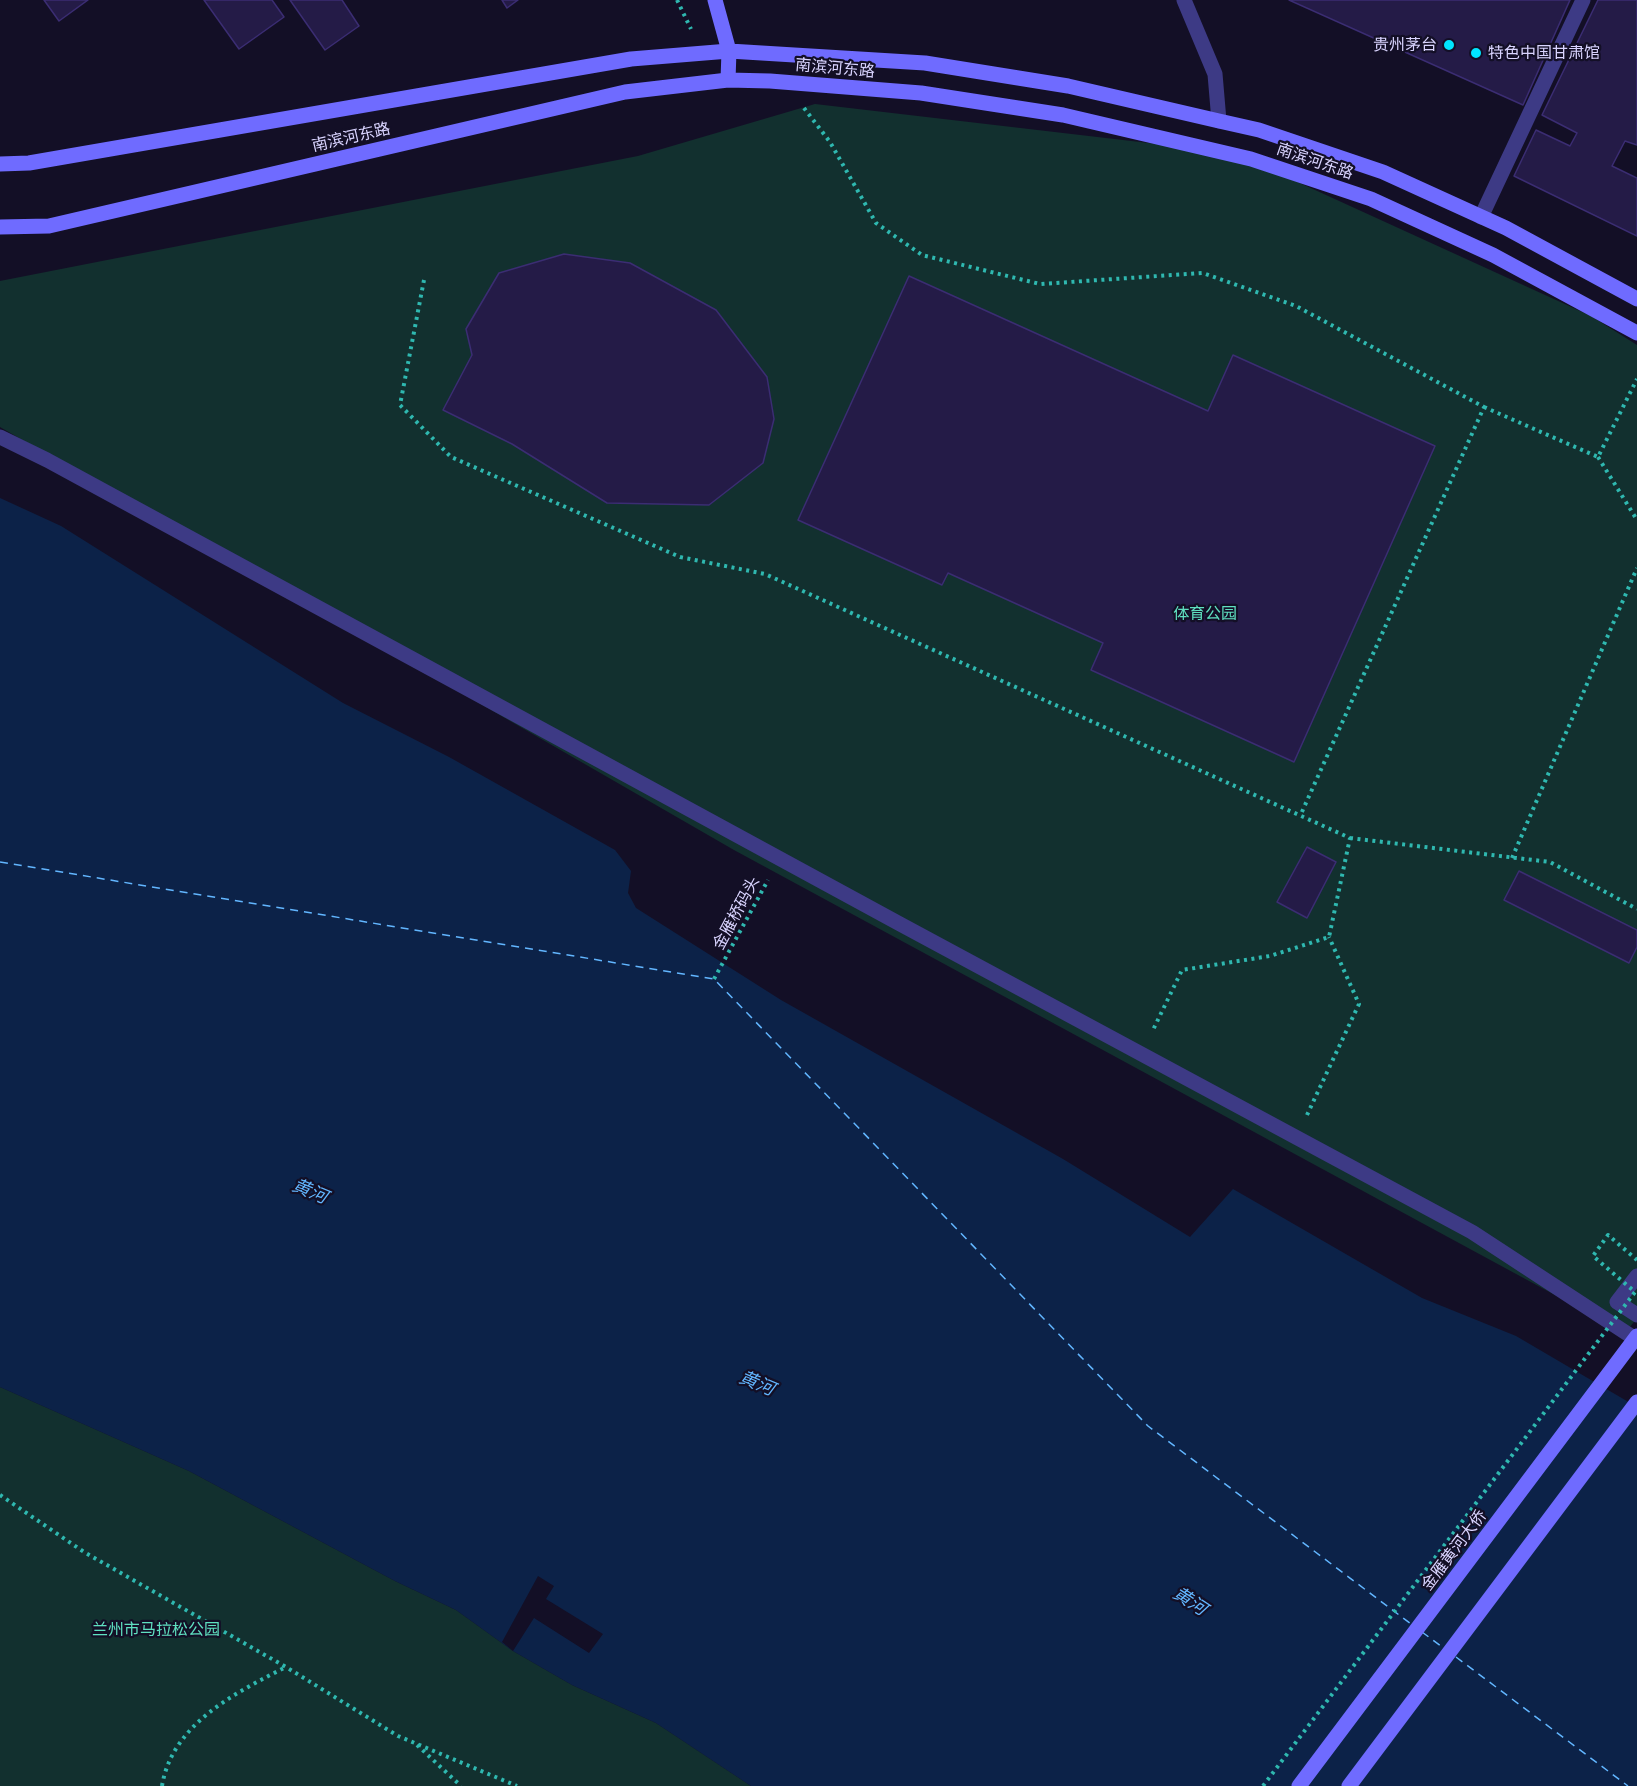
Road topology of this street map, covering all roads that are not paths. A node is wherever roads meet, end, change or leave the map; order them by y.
1 (716, 0) edge
2 (1184, 0) edge
3 (1583, 0) edge
4 (729, 51) junction
5 (729, 80) junction
6 (1219, 121) junction
7 (0, 164) edge
8 (1481, 217) junction
9 (0, 227) edge
10 (1637, 299) edge
11 (1637, 333) edge
12 (0, 437) edge
13 (1637, 1276) edge
14 (1637, 1315) edge
15 (1637, 1338) edge
16 (1637, 1402) edge
17 (1299, 1786) edge
18 (1349, 1786) edge

1 - 4 main road
2 - 6 street
3 - 8 street
4 - 5 main road
4 - 6 main road, 南滨河东路
4 - 7 main road, 南滨河东路
5 - 9 main road, 南滨河东路
5 - 11 main road, 南滨河东路
6 - 8 main road, 南滨河东路
8 - 10 main road, 南滨河东路
12 - 15 street
13 - 14 street
15 - 17 main road, 金雁黄河大侨, bridge
16 - 18 main road

